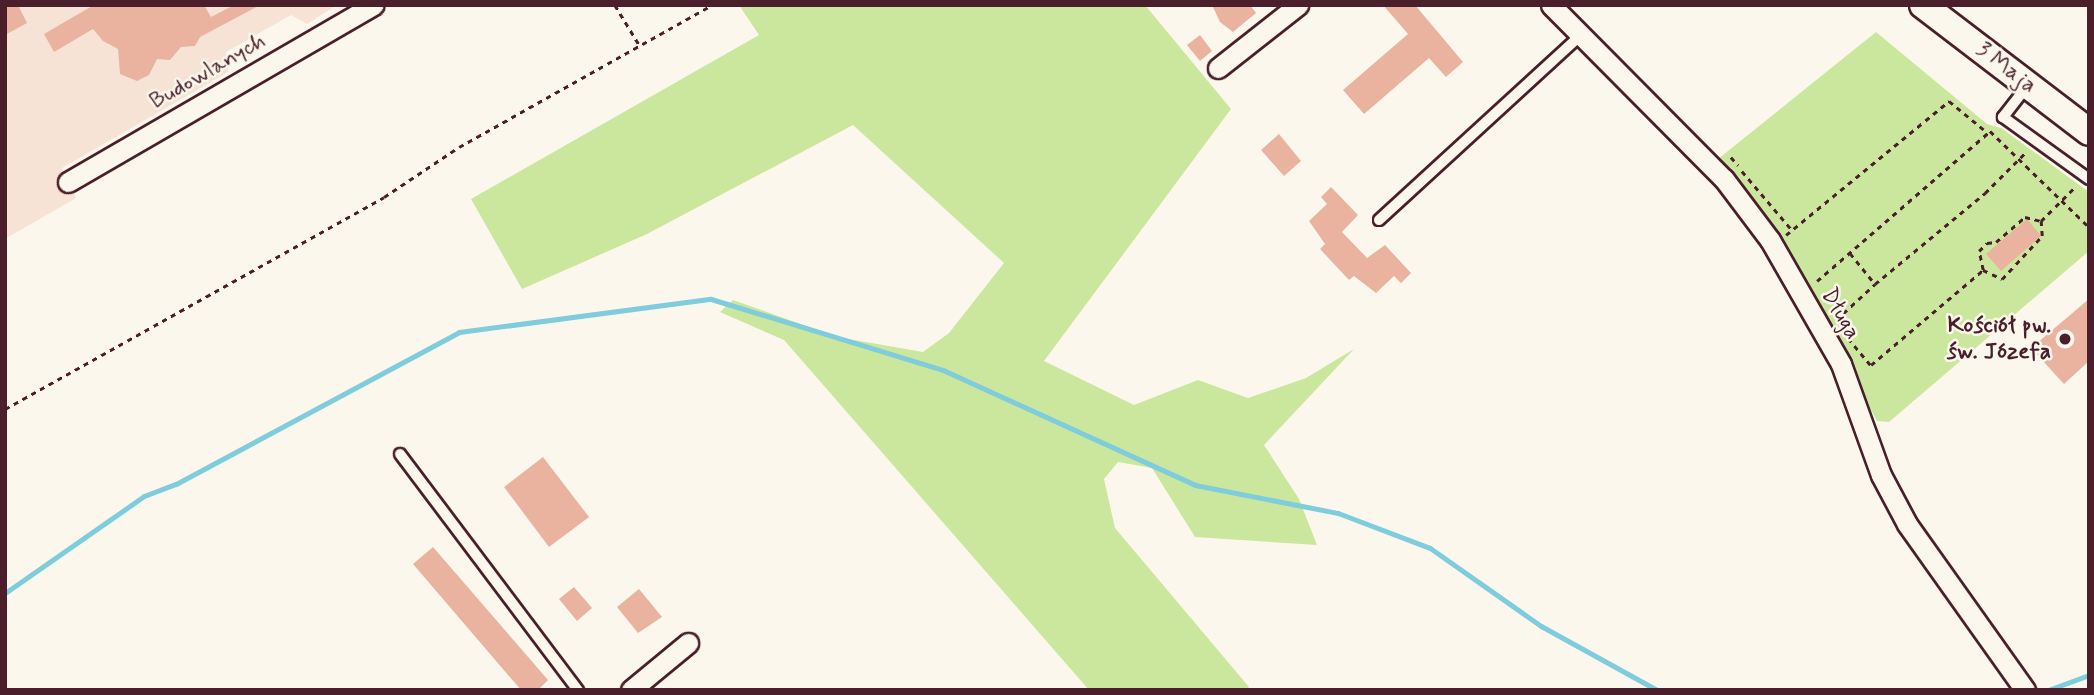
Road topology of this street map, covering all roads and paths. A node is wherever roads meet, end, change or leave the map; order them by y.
1 (373, 5) edge
2 (615, 5) edge
3 (712, 5) edge
4 (1298, 5) edge
5 (1551, 5) edge
6 (1923, 5) edge
7 (1579, 37) junction
8 (640, 46) junction
9 (1218, 68) dead end
10 (2028, 85) junction
11 (2089, 132) edge
12 (1988, 133) junction
13 (2036, 141) junction
14 (1731, 157) dead end
15 (2019, 159) junction
16 (2087, 178) edge
17 (68, 182) dead end
18 (2060, 202) junction
19 (1379, 220) dead end
20 (2041, 221) junction
21 (2089, 227) edge
22 (1792, 230) junction
23 (1773, 246) junction
24 (1850, 253) junction
25 (1983, 270) junction
26 (1817, 281) dead end
27 (1875, 284) junction
28 (5, 409) edge
29 (400, 454) dead end
30 (688, 643) dead end
31 (578, 690) edge
32 (631, 690) edge
33 (2025, 690) edge

1 - 17 street, Budowlanych
2 - 8 path
3 - 8 path
4 - 9 street
5 - 7 street, Długa
6 - 10 street, 3 Maja
7 - 19 lane
7 - 23 street, Długa
8 - 28 path
10 - 11 street, 3 Maja
10 - 13 lane
12 - 15 path
12 - 22 path
12 - 24 path
13 - 15 path
13 - 16 lane
14 - 22 path
15 - 18 path
15 - 27 path
16 - 18 path
18 - 20 path
18 - 21 path
20 - 25 path
20 - 25 path
22 - 23 path
23 - 33 street, Długa
24 - 26 path
24 - 27 path
25 - 27 path
29 - 31 lane
30 - 32 street

